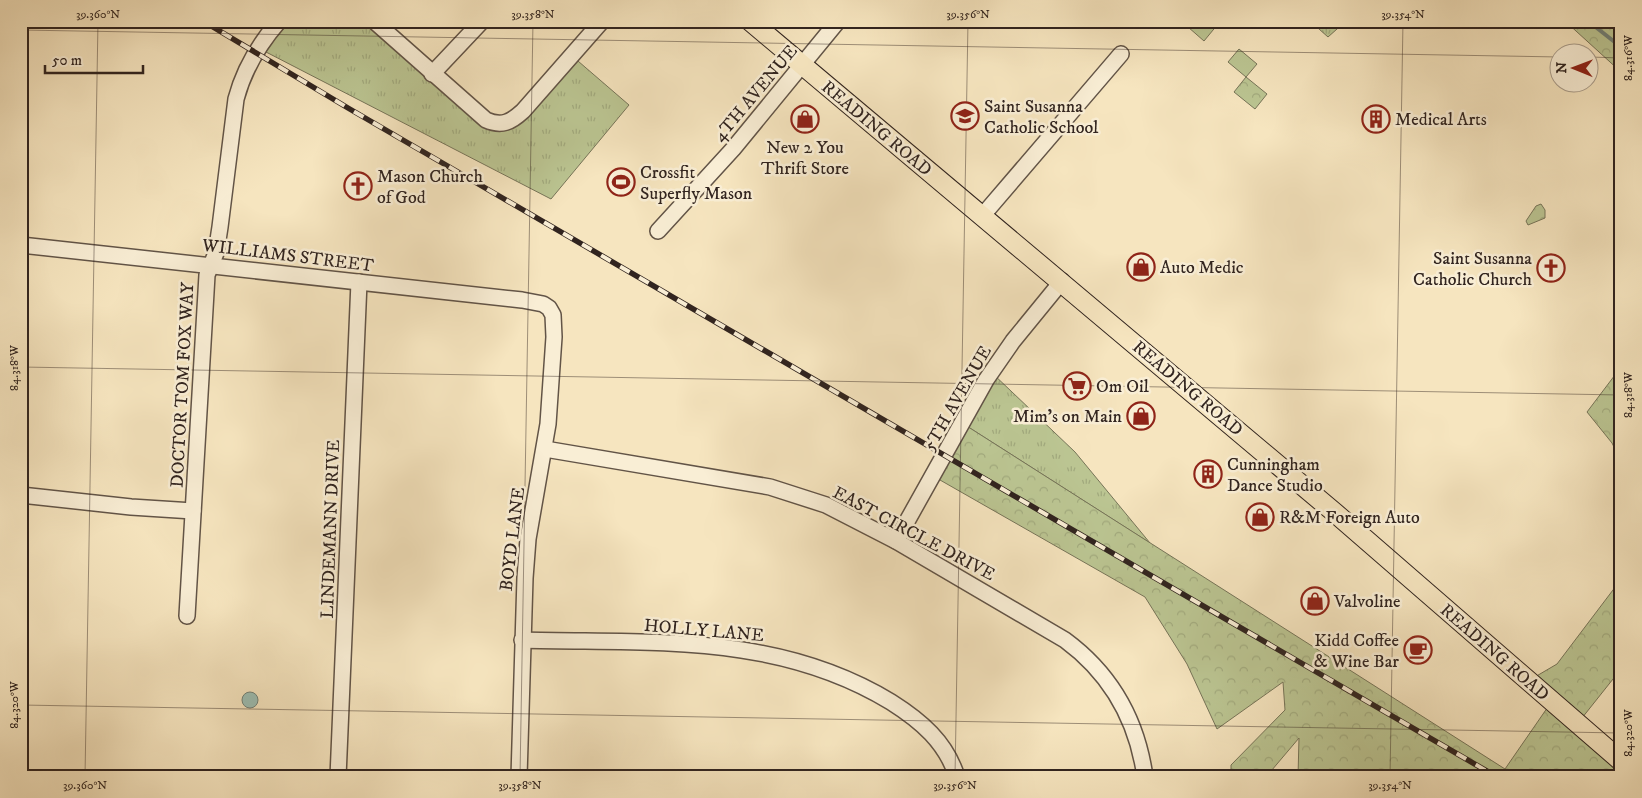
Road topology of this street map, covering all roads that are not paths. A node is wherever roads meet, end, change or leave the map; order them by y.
1 (279, 21) edge
2 (374, 21) edge
3 (482, 21) edge
4 (602, 21) edge
5 (750, 21) edge
6 (838, 21) edge
7 (1121, 54) dead end
8 (803, 66) junction
9 (432, 74) junction
10 (983, 215) junction
11 (658, 231) dead end
12 (21, 245) edge
13 (211, 264) junction
14 (1062, 281) junction
15 (359, 282) junction
16 (549, 308) joint
17 (545, 449) junction
18 (21, 495) edge
19 (193, 511) junction
20 (896, 541) junction
21 (187, 616) dead end
22 (522, 640) junction
23 (1621, 761) edge
24 (338, 777) edge
25 (519, 777) edge
26 (957, 777) edge
27 (1145, 777) edge

1 - 13 street, DOCTOR TOM FOX WAY
2 - 9 street
3 - 9 street
4 - 9 street
5 - 8 main road, READING ROAD
6 - 8 street, 4TH AVENUE
7 - 10 street
8 - 10 main road, READING ROAD
8 - 11 street, 4TH AVENUE
10 - 14 main road, READING ROAD
12 - 13 street, WILLIAMS STREET
13 - 15 street, WILLIAMS STREET
13 - 19 street, DOCTOR TOM FOX WAY
14 - 20 street, 5TH AVENUE
14 - 23 main road, READING ROAD
15 - 16 street, WILLIAMS STREET
15 - 24 street, LINDEMANN DRIVE
16 - 17 street, BOYD LANE
17 - 20 street, EAST CIRCLE DRIVE
17 - 22 street, BOYD LANE
18 - 19 street
19 - 21 street, DOCTOR TOM FOX WAY
20 - 27 street, EAST CIRCLE DRIVE
22 - 25 street, BOYD LANE
22 - 26 street, HOLLY LANE

